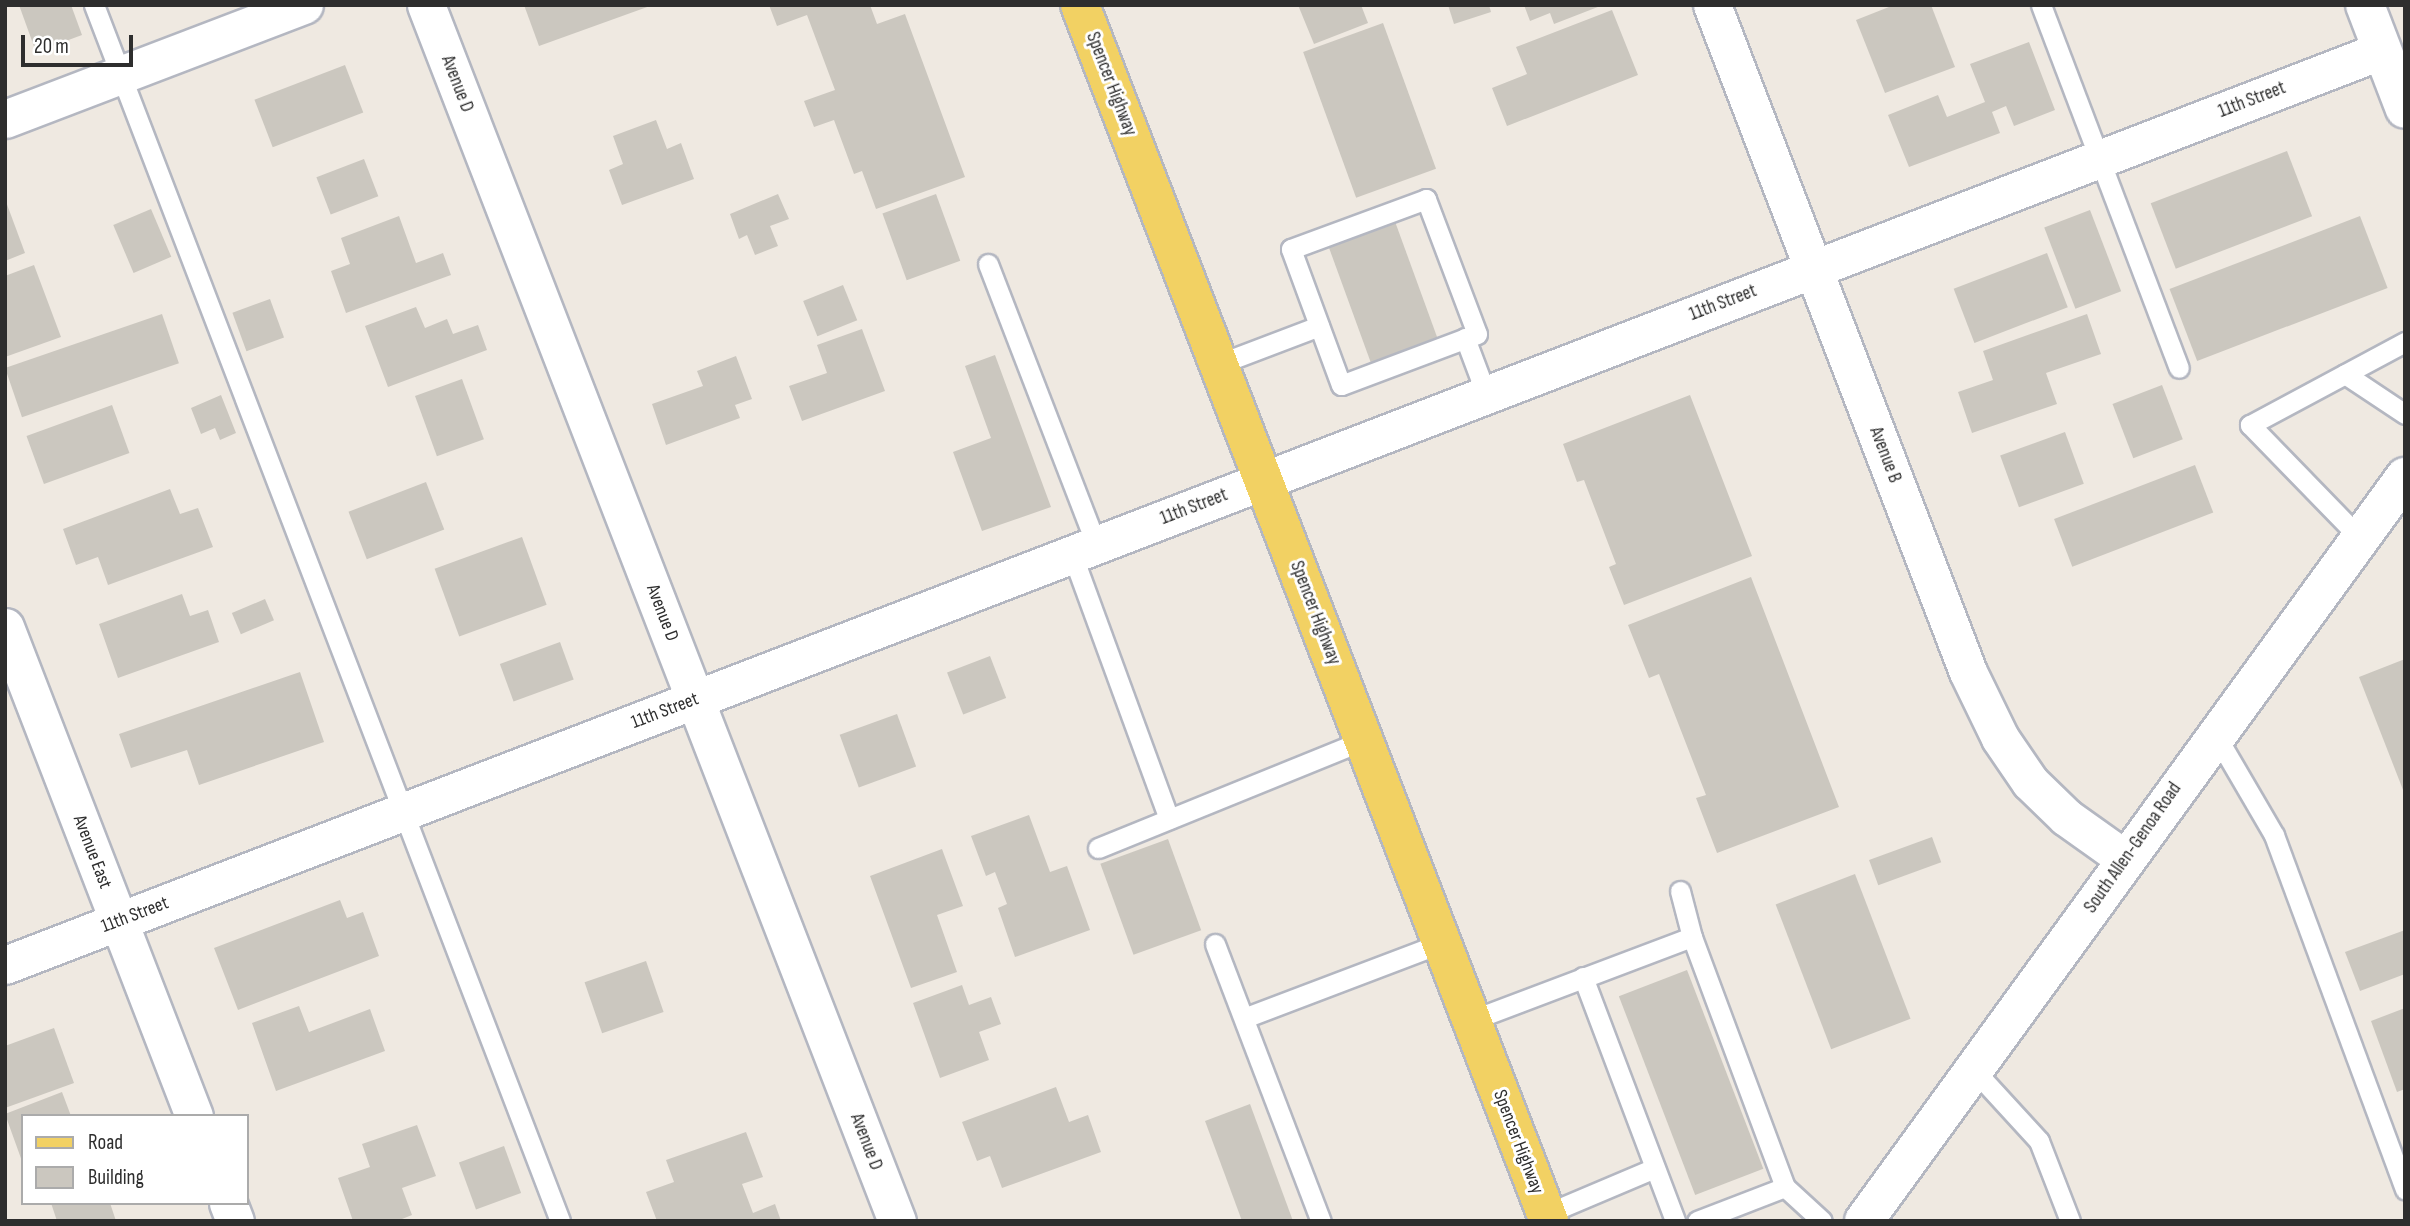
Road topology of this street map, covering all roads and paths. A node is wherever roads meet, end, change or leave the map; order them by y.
1 (94, 5) edge
2 (304, 5) edge
3 (426, 5) edge
4 (1080, 5) edge
5 (1712, 5) edge
6 (2041, 5) edge
7 (2365, 5) edge
8 (2382, 50) junction
9 (121, 75) junction
10 (2405, 109) edge
11 (5, 119) edge
12 (2100, 158) junction
13 (988, 264) dead end
14 (1813, 269) junction
15 (1319, 326) junction
16 (1465, 338) junction
17 (2405, 342) edge
18 (1219, 364) junction
19 (2179, 368) dead end
20 (2346, 374) junction
21 (1486, 394) junction
22 (2405, 414) edge
23 (2405, 478) edge
24 (1264, 480) junction
25 (2360, 538) junction
26 (1084, 549) junction
27 (5, 626) edge
28 (695, 699) junction
29 (2214, 733) junction
30 (1364, 740) junction
31 (403, 812) junction
32 (1169, 819) junction
33 (1098, 848) dead end
34 (2126, 859) junction
35 (1680, 891) dead end
36 (119, 921) junction
37 (1692, 937) junction
38 (1441, 943) junction
39 (1215, 944) dead end
40 (5, 965) edge
41 (1583, 977) junction
42 (1244, 1018) junction
43 (1472, 1020) junction
44 (1974, 1070) junction
45 (193, 1114) edge
46 (1655, 1168) junction
47 (1786, 1188) junction
48 (2405, 1189) edge
49 (1541, 1218) edge
50 (560, 1221) edge
51 (897, 1221) edge
52 (1321, 1221) edge
53 (1675, 1221) edge
54 (1697, 1221) edge
55 (1822, 1221) edge
56 (1864, 1221) edge
57 (2070, 1221) edge

1 - 9 lane
2 - 9 street
3 - 28 street, Avenue D
4 - 18 main road, Spencer Highway
5 - 14 street, Avenue B
6 - 12 lane
7 - 8 main road
8 - 10 main road
8 - 12 street, 11th Street
9 - 11 street
9 - 31 lane
12 - 14 street, 11th Street
12 - 19 lane
13 - 26 lane
14 - 21 street, 11th Street
14 - 34 street, Avenue B
15 - 16 lane
15 - 16 lane
15 - 18 lane
16 - 21 lane
17 - 20 lane
18 - 24 main road, Spencer Highway
20 - 22 lane
20 - 25 lane
21 - 24 street, 11th Street
23 - 25 main road, South Allen-Genoa Road
24 - 26 street, 11th Street
24 - 30 main road, Spencer Highway
25 - 29 main road, South Allen-Genoa Road
26 - 28 street, 11th Street
26 - 32 lane
27 - 36 street, Avenue East
28 - 31 street, 11th Street
28 - 51 street, Avenue D
29 - 34 main road, South Allen-Genoa Road
29 - 48 lane
30 - 32 lane
30 - 38 main road, Spencer Highway
31 - 36 street, 11th Street
31 - 50 lane
32 - 33 lane
34 - 44 main road, South Allen-Genoa Road
35 - 37 lane
36 - 40 street, 11th Street
36 - 45 street, Avenue East
37 - 41 lane
37 - 47 lane
38 - 42 lane
38 - 43 main road, Spencer Highway
39 - 42 lane
41 - 43 lane
41 - 46 lane
42 - 52 lane
43 - 49 main road, Spencer Highway
44 - 56 main road, South Allen-Genoa Road
44 - 57 lane
46 - 49 lane
46 - 53 lane
47 - 54 lane
47 - 55 lane

